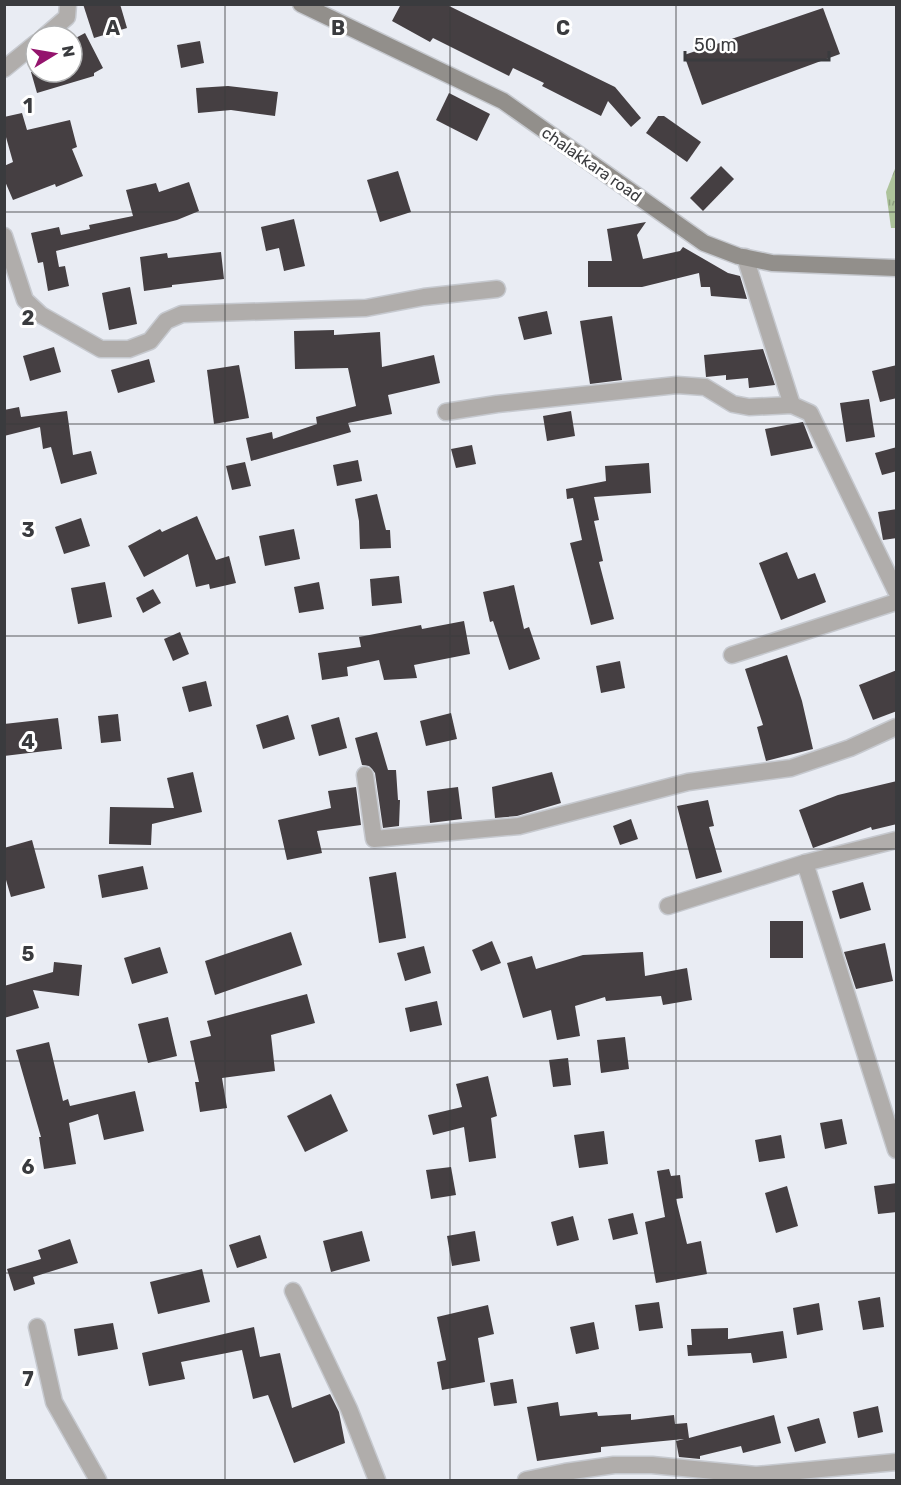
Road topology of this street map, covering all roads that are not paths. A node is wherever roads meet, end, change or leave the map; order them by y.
1 (68, 4) edge
2 (301, 4) edge
3 (59, 24) edge
4 (24, 53) edge
5 (4, 69) edge
6 (4, 236) edge
7 (745, 258) junction
8 (897, 268) edge
9 (497, 289) dead end
10 (792, 405) junction
11 (447, 412) dead end
12 (897, 591) edge
13 (897, 602) edge
14 (732, 656) dead end
15 (897, 727) edge
16 (365, 775) dead end
17 (897, 840) edge
18 (805, 863) junction
19 (668, 906) dead end
20 (897, 1150) edge
21 (293, 1291) dead end
22 (37, 1327) dead end
23 (897, 1462) edge
24 (98, 1480) edge
25 (377, 1480) edge
26 (526, 1480) edge

1 - 3 street
2 - 7 main road, chalakkara road
4 - 5 street
6 - 9 street
7 - 8 main road, chalakkara road
7 - 10 street
10 - 11 street
10 - 12 street
13 - 14 street
15 - 16 street
17 - 18 street
18 - 19 street
18 - 20 street
21 - 25 street
22 - 24 street
23 - 26 street

